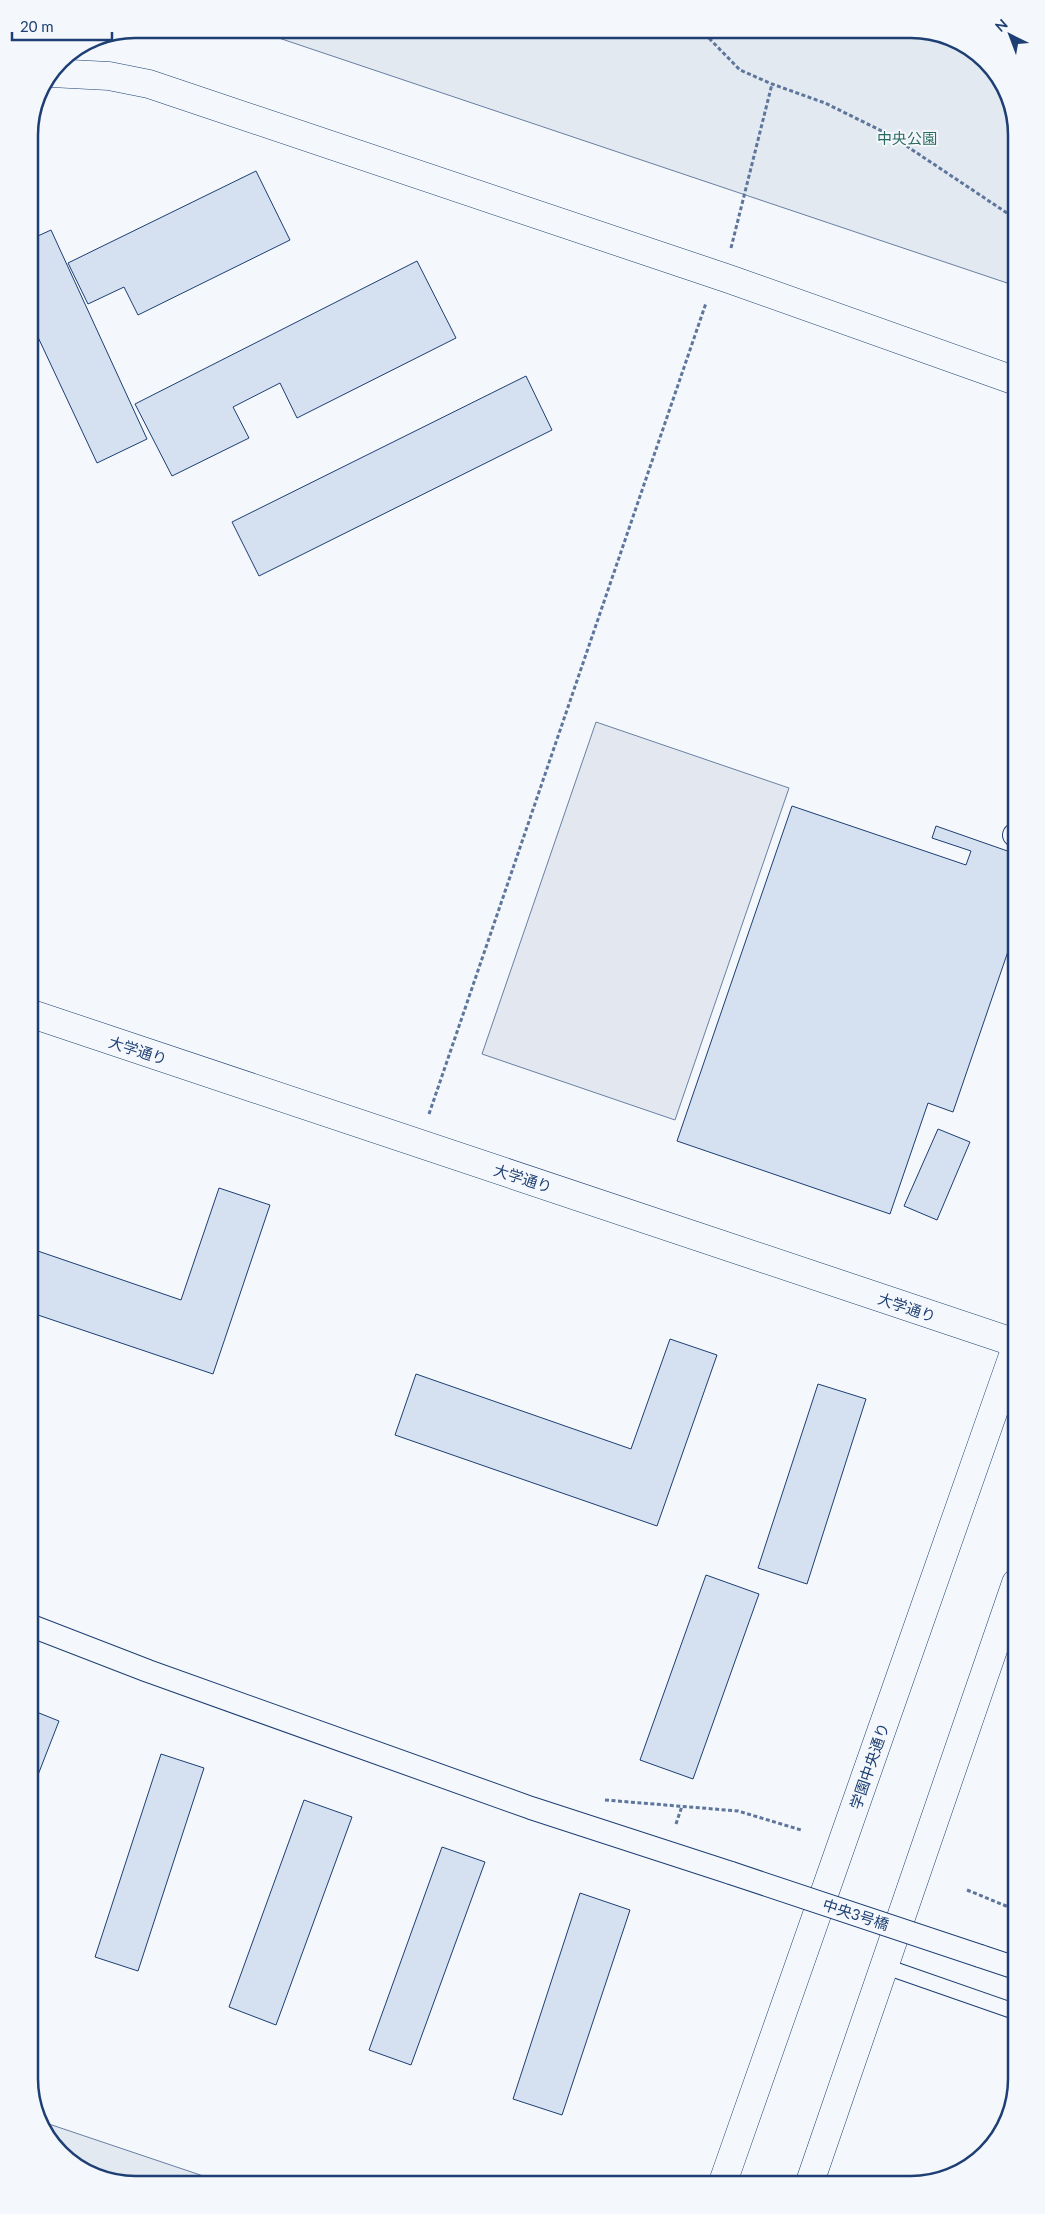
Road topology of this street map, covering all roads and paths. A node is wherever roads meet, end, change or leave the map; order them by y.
1 (709, 38) edge
2 (59, 73) edge
3 (772, 84) junction
4 (1008, 214) edge
5 (735, 238) dead end
6 (707, 301) dead end
7 (1008, 378) edge
8 (38, 1016) edge
9 (429, 1114) dead end
10 (1008, 1340) edge
11 (1008, 1370) edge
12 (1008, 1606) edge
13 (38, 1628) edge
14 (603, 1800) dead end
15 (801, 1830) dead end
16 (967, 1890) dead end
17 (1008, 1907) edge
18 (1008, 1965) edge
19 (884, 1966) junction
20 (1008, 2009) edge
21 (725, 2176) edge
22 (812, 2176) edge

1 - 3 path
2 - 7 street
3 - 4 path
3 - 5 path
6 - 9 path
8 - 10 street, 大学通り
11 - 21 street, 学園中央通り
12 - 19 street
13 - 18 street, 中央3号橋, bridge
14 - 15 path
16 - 17 path
19 - 20 lane
19 - 22 street

